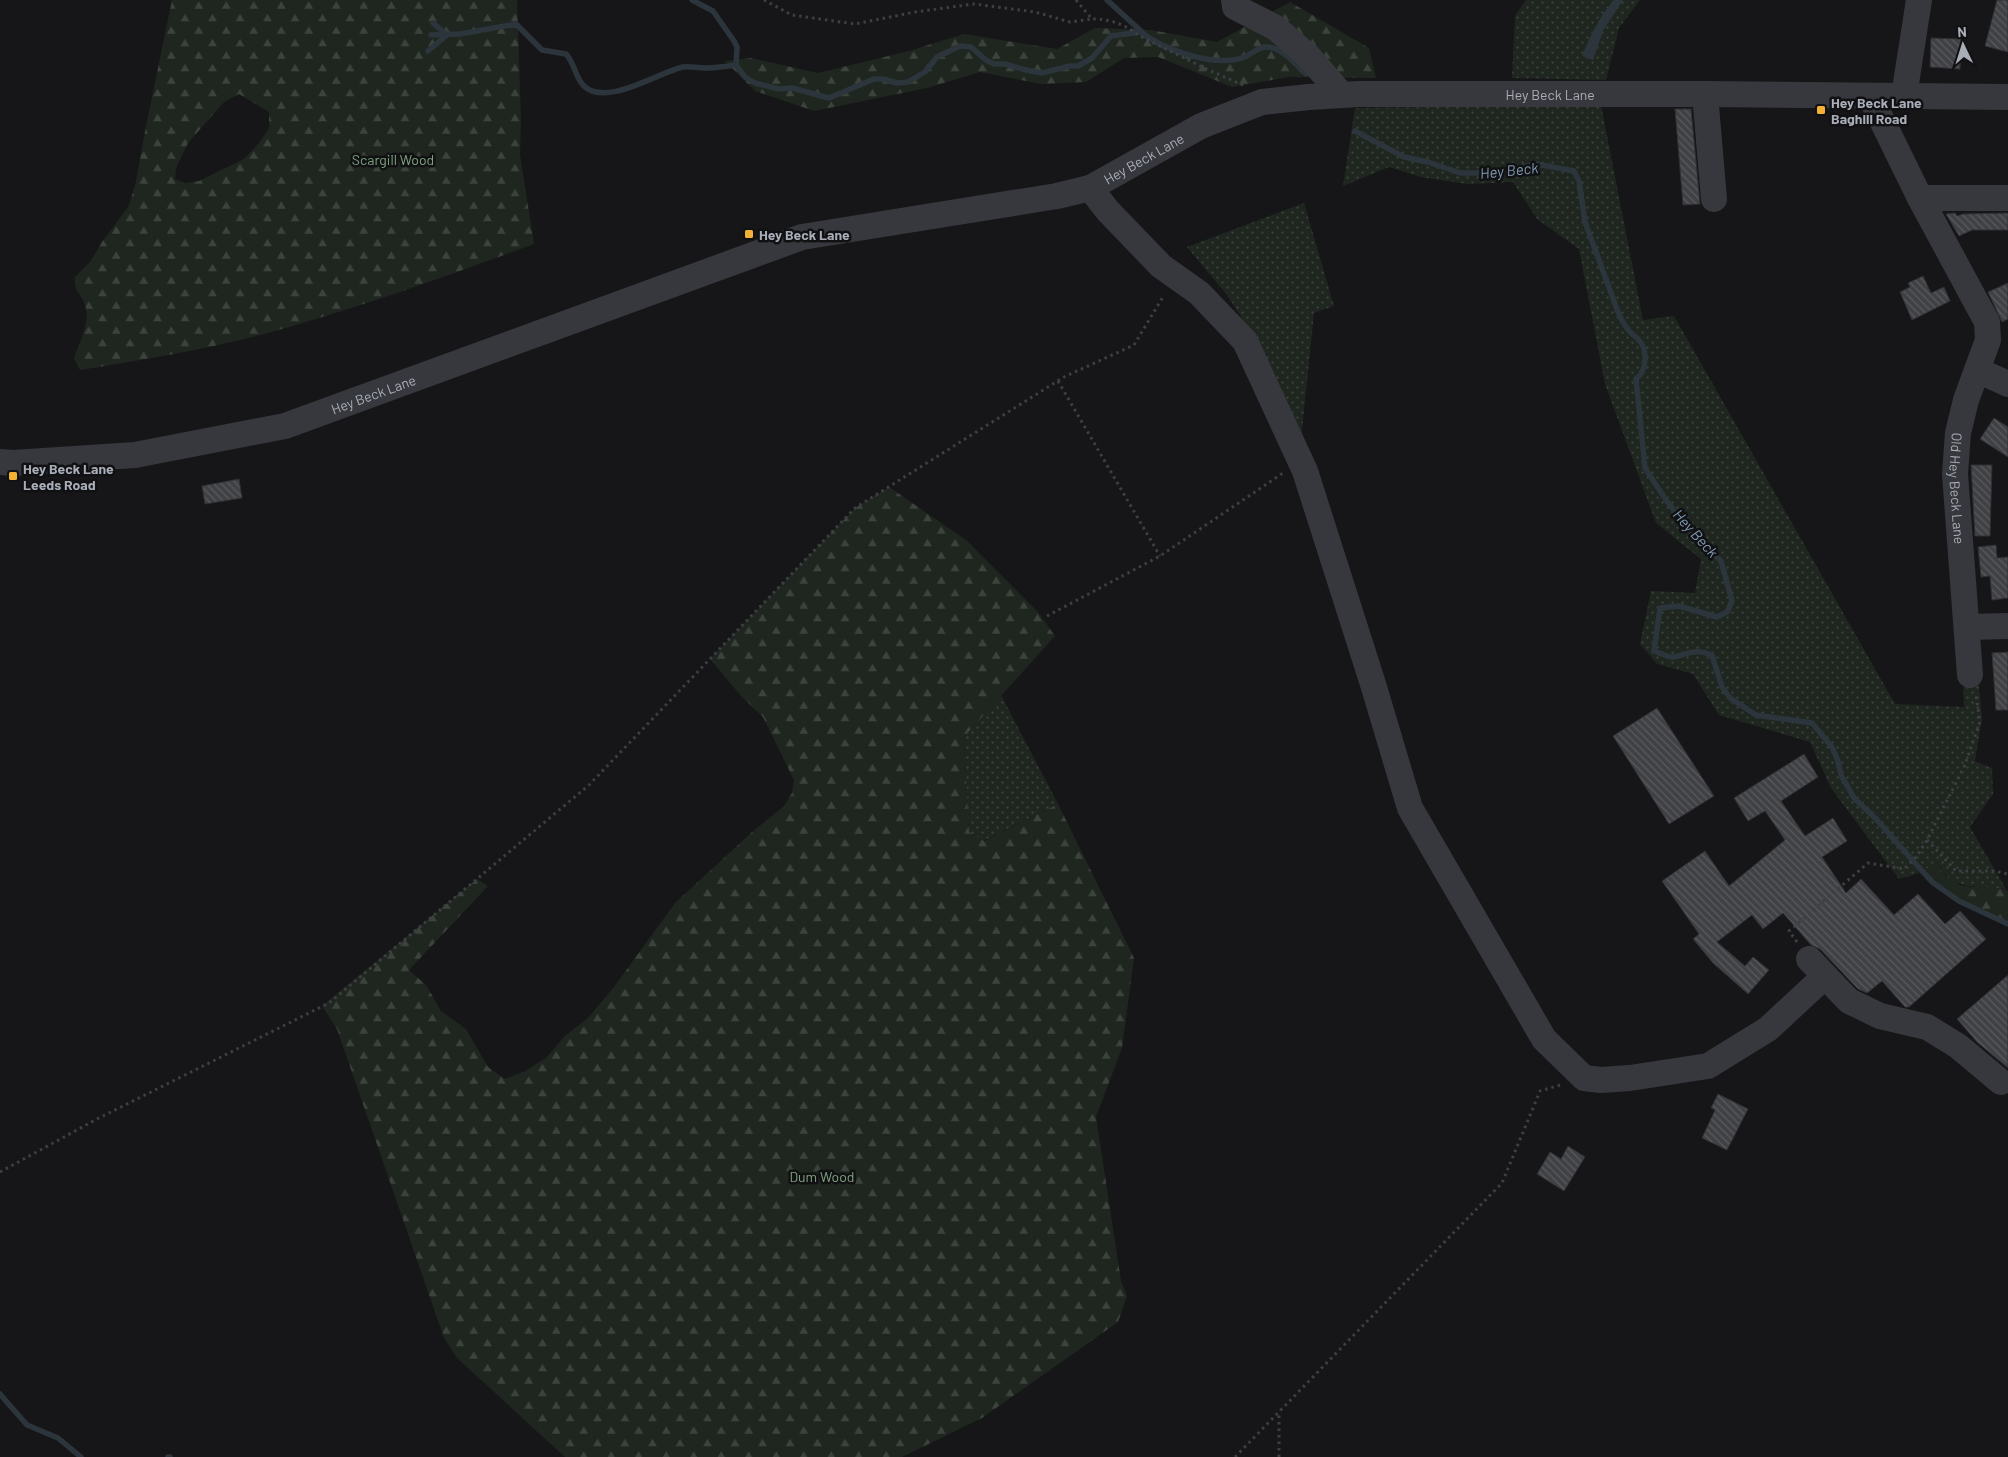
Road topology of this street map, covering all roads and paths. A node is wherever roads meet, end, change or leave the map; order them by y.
1 (764, 0) edge
2 (1076, 0) edge
3 (1234, 0) edge
4 (1919, 0) edge
5 (1092, 20) junction
6 (1705, 94) junction
7 (1342, 95) junction
8 (1870, 96) junction
9 (1904, 96) junction
10 (2008, 97) edge
11 (1262, 102) junction
12 (1090, 188) junction
13 (1920, 198) junction
14 (2008, 198) edge
15 (1714, 199) dead end
16 (1160, 266) junction
17 (1977, 370) junction
18 (1058, 381) junction
19 (2008, 384) edge
20 (0, 462) edge
21 (1300, 462) junction
22 (1160, 556) junction
23 (1047, 616) dead end
24 (2008, 626) edge
25 (1967, 628) junction
26 (1970, 675) joint
27 (1927, 840) junction
28 (2008, 874) edge
29 (1817, 968) junction
30 (1584, 1078) junction
31 (2001, 1082) dead end
32 (0, 1172) edge
33 (1279, 1412) junction
34 (1235, 1457) edge
35 (1279, 1457) edge

1 - 5 path
2 - 5 path
3 - 7 street
4 - 9 street
5 - 11 path
6 - 7 street, Hey Beck Lane
6 - 8 street, Hey Beck Lane
6 - 15 street
7 - 11 street, Hey Beck Lane
8 - 9 street, Hey Beck Lane
8 - 13 street, Old Hey Beck Lane
9 - 10 street, Hey Beck Lane
11 - 12 street, Hey Beck Lane
12 - 16 street
12 - 20 street, Hey Beck Lane
13 - 14 street
13 - 17 street, Old Hey Beck Lane
16 - 18 path
16 - 21 street
17 - 19 street
17 - 25 street, Old Hey Beck Lane
18 - 22 path
18 - 32 path
21 - 22 path
21 - 30 street
22 - 23 path
24 - 25 street
25 - 26 street, Old Hey Beck Lane
26 - 27 path
27 - 28 path
27 - 29 path
29 - 30 street
29 - 31 street
30 - 33 path
33 - 34 path
33 - 35 path

